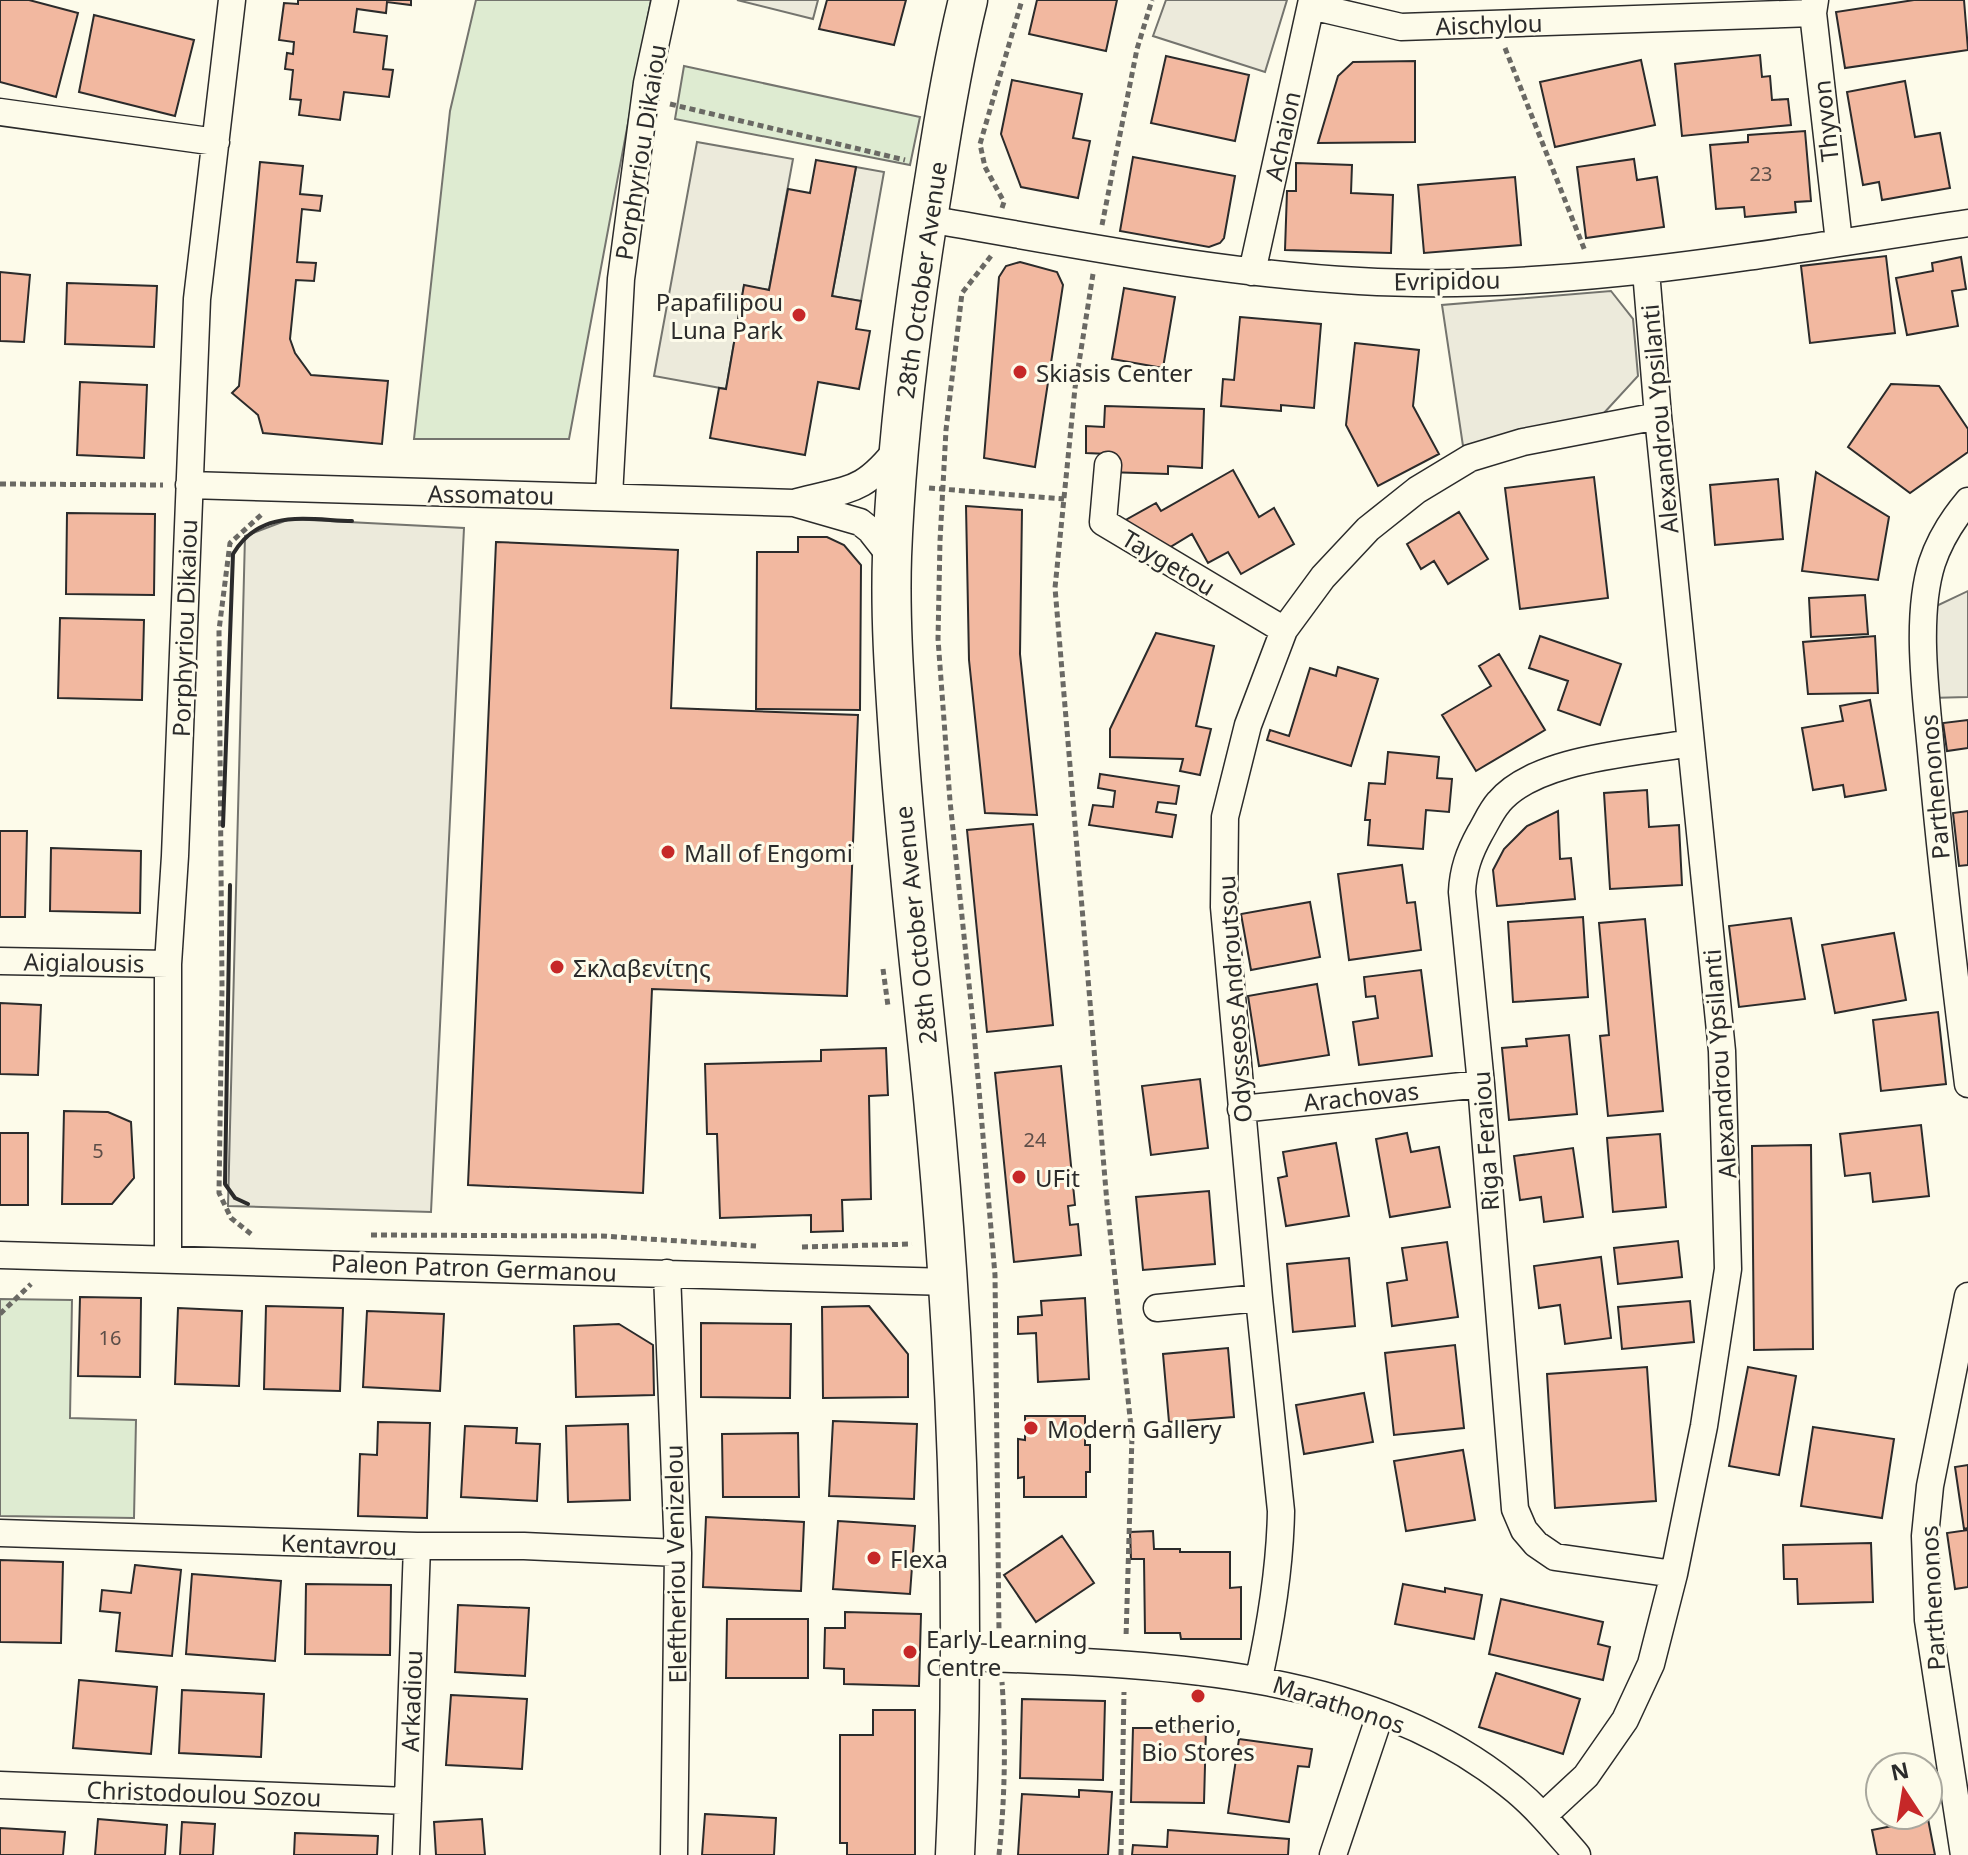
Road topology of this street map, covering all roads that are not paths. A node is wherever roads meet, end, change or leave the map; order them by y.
1 (232, 0) edge
2 (665, 0) edge
3 (968, 0) edge
4 (1311, 3) edge
5 (1814, 6) edge
6 (0, 112) edge
7 (216, 142) junction
8 (927, 219) junction
9 (1968, 223) edge
10 (1839, 242) junction
11 (1646, 271) junction
12 (1252, 272) junction
13 (1658, 416) junction
14 (901, 444) junction
15 (1108, 465) dead end
16 (189, 485) junction
17 (609, 496) junction
18 (1968, 501) edge
19 (794, 503) junction
20 (892, 558) junction
21 (1284, 630) junction
22 (1690, 743) junction
23 (0, 961) edge
24 (168, 964) junction
25 (1481, 1084) junction
26 (1968, 1084) edge
27 (1241, 1109) junction
28 (0, 1255) edge
29 (168, 1258) junction
30 (667, 1273) junction
31 (949, 1282) junction
32 (1968, 1296) edge
33 (1259, 1298) junction
34 (1157, 1308) dead end
35 (1964, 1342) edge
36 (0, 1533) edge
37 (417, 1546) junction
38 (678, 1553) junction
39 (1674, 1574) junction
40 (961, 1657) junction
41 (1259, 1678) junction
42 (1380, 1715) junction
43 (1958, 1757) edge
44 (0, 1785) edge
45 (408, 1801) junction
46 (1543, 1816) junction
47 (406, 1855) edge
48 (674, 1855) edge
49 (955, 1855) edge
50 (1333, 1855) edge
51 (1577, 1855) edge
52 (1964, 1855) edge

1 - 7 street, Porphyriou Dikaiou
2 - 17 street, Porphyriou Dikaiou
3 - 8 main road, 28th October Avenue
4 - 5 street, Aischylou
4 - 12 street, Achaion
5 - 10 street, Thyvon
6 - 7 street
7 - 16 street, Porphyriou Dikaiou
8 - 12 street, Evripidou
8 - 14 main road, 28th October Avenue
9 - 10 street, Evripidou
10 - 11 street, Evripidou
11 - 12 street, Evripidou
11 - 13 street, Alexandrou Ypsilanti
13 - 21 street, Odysseos Androutsou
13 - 22 street, Alexandrou Ypsilanti
14 - 19 street, Assomatou
14 - 20 main road, 28th October Avenue
15 - 21 street, Taygetou
16 - 17 street, Assomatou
16 - 24 street, Porphyriou Dikaiou
17 - 19 street, Assomatou
18 - 26 street, Parthenonos
19 - 20 street, Assomatou
20 - 31 main road, 28th October Avenue
21 - 27 street, Odysseos Androutsou
22 - 25 street, Riga Feraiou
22 - 39 street, Alexandrou Ypsilanti
23 - 24 street, Aigialousis
24 - 29 street, Porphyriou Dikaiou
25 - 27 street, Arachovas
25 - 39 street, Riga Feraiou
27 - 33 street, Odysseos Androutsou
28 - 29 street, Paleon Patron Germanou
29 - 30 street, Paleon Patron Germanou
30 - 31 street, Paleon Patron Germanou
30 - 38 street, Eleftheriou Venizelou
31 - 40 main road, 28th October Avenue
32 - 35 street, Parthenonos
33 - 34 street
33 - 41 street, Odysseos Androutsou
35 - 43 street, Parthenonos
36 - 37 street, Kentavrou
37 - 38 street, Kentavrou
37 - 45 street, Arkadiou
38 - 48 street, Eleftheriou Venizelou
39 - 46 street, Alexandrou Ypsilanti
40 - 41 street, Marathonos
40 - 49 main road, 28th October Avenue
41 - 42 street, Marathonos
42 - 46 street, Marathonos
42 - 50 street
43 - 52 street, Parthenonos
44 - 45 street, Christodoulou Sozou
45 - 47 street, Arkadiou
46 - 51 street, Marathonos

